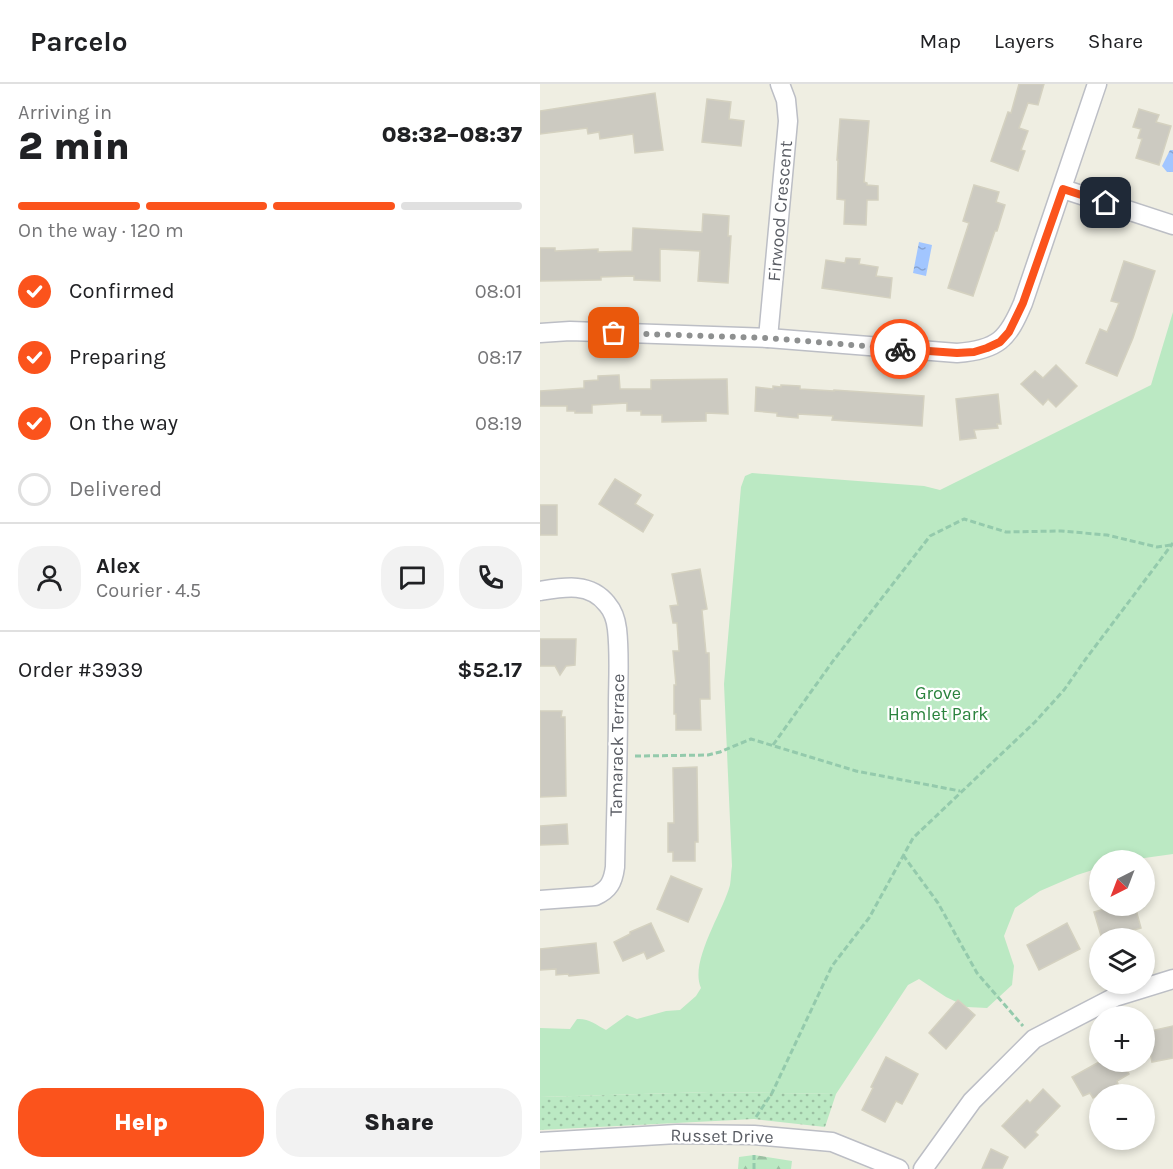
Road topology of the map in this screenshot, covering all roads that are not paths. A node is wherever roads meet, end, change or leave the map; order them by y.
1 (780, 84) edge
2 (1097, 84) edge
3 (1063, 189) junction
4 (1173, 225) edge
5 (540, 333) edge
6 (768, 338) junction
7 (540, 591) edge
8 (540, 900) edge
9 (1173, 979) edge
10 (540, 1142) edge
11 (899, 1169) edge
12 (923, 1169) edge

1 - 6 street, Firwood Crescent
2 - 3 street
3 - 4 street
3 - 6 street
5 - 6 street
7 - 8 street, Tamarack Terrace
9 - 12 street
10 - 11 street, Russet Drive

